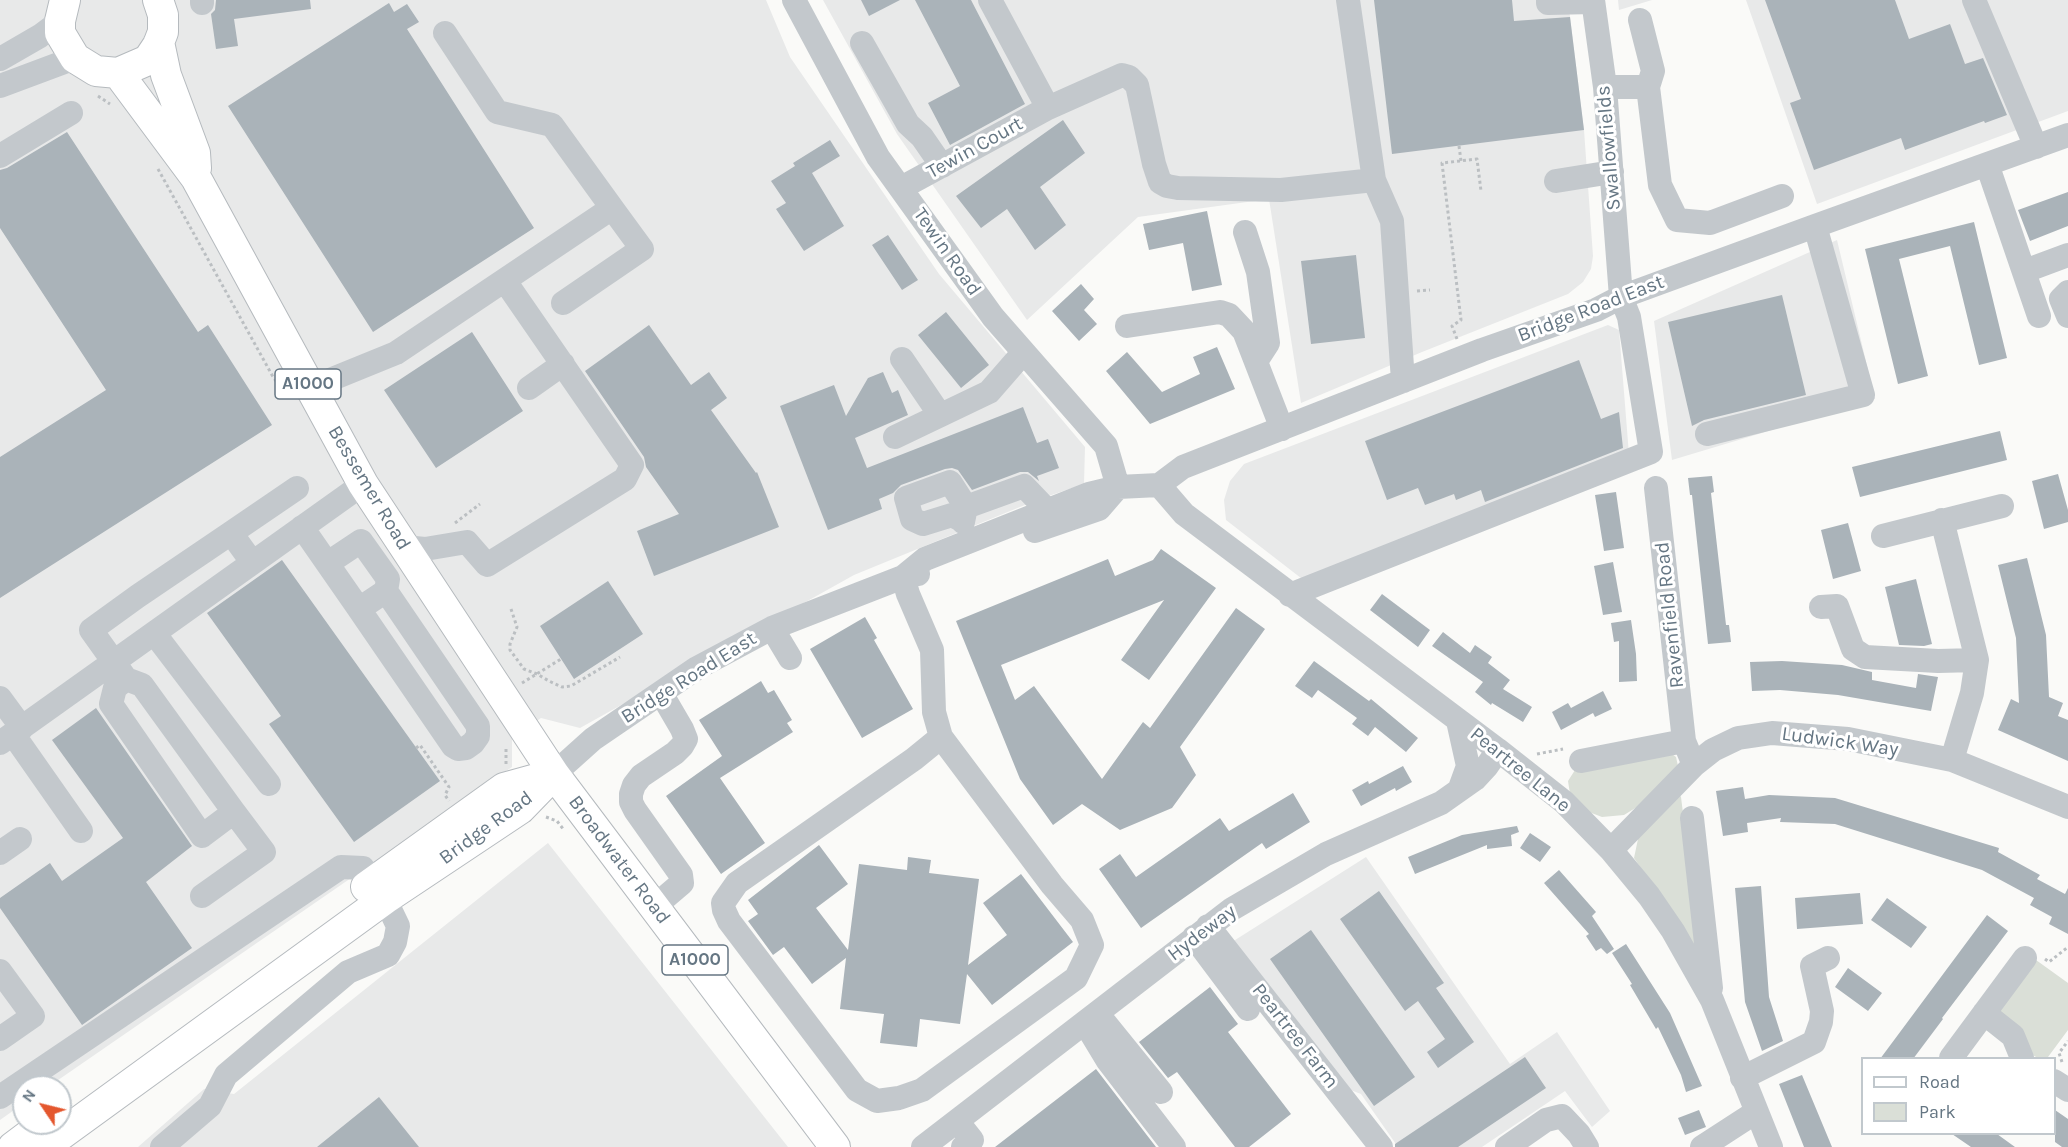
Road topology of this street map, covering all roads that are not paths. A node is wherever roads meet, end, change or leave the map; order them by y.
1 (158, 0) edge
2 (794, 0) edge
3 (990, 0) edge
4 (1348, 0) edge
5 (1548, 0) edge
6 (1974, 0) edge
7 (1593, 1) edge
8 (63, 11) edge
9 (1640, 20) dead end
10 (445, 33) dead end
11 (159, 42) junction
12 (862, 43) dead end
13 (75, 58) junction
14 (0, 59) edge
15 (118, 73) junction
16 (0, 86) edge
17 (1605, 87) junction
18 (1648, 87) junction
19 (1048, 108) junction
20 (71, 112) dead end
21 (2068, 135) edge
22 (2036, 147) junction
23 (0, 156) edge
24 (1987, 164) junction
25 (942, 166) junction
26 (1611, 172) junction
27 (196, 178) junction
28 (1374, 180) junction
29 (1556, 181) dead end
30 (901, 188) junction
31 (1782, 196) dead end
32 (612, 208) junction
33 (1815, 226) junction
34 (1245, 232) dead end
35 (2068, 255) edge
36 (2033, 268) dead end
37 (505, 281) junction
38 (2068, 292) edge
39 (1621, 297) junction
40 (563, 303) dead end
41 (2039, 316) dead end
42 (2068, 316) edge
43 (1126, 326) dead end
44 (1023, 353) junction
45 (902, 359) dead end
46 (1257, 360) junction
47 (563, 364) junction
48 (1403, 381) junction
49 (528, 388) dead end
50 (300, 395) junction
51 (940, 415) junction
52 (1282, 429) junction
53 (1707, 434) dead end
54 (895, 437) dead end
55 (363, 484) junction
56 (1159, 485) junction
57 (1118, 487) junction
58 (297, 488) dead end
59 (1656, 488) dead end
60 (2001, 506) dead end
61 (1047, 510) junction
62 (1942, 520) junction
63 (302, 527) junction
64 (231, 533) junction
65 (1883, 536) dead end
66 (449, 545) junction
67 (404, 547) junction
68 (955, 547) junction
69 (252, 562) junction
70 (328, 563) junction
71 (903, 577) junction
72 (429, 584) junction
73 (386, 591) junction
74 (1290, 596) junction
75 (1821, 607) dead end
76 (359, 609) junction
77 (772, 628) junction
78 (154, 633) junction
79 (790, 658) dead end
80 (1977, 660) junction
81 (120, 671) junction
82 (661, 693) junction
83 (0, 698) edge
84 (1458, 721) junction
85 (12, 735) edge
86 (941, 737) junction
87 (1684, 741) junction
88 (1498, 750) junction
89 (1575, 754) road end
90 (1952, 760) junction
91 (1694, 765) junction
92 (554, 774) junction
93 (269, 784) dead end
94 (1460, 788) junction
95 (2068, 807) edge
96 (234, 812) junction
97 (1692, 818) dead end
98 (81, 831) dead end
99 (20, 839) dead end
100 (1611, 850) junction
101 (0, 853) edge
102 (379, 891) junction
103 (202, 896) dead end
104 (655, 906) junction
105 (1201, 931) junction
106 (1828, 958) dead end
107 (2025, 958) dead end
108 (0, 971) edge
109 (1712, 1000) junction
110 (1248, 1009) dead end
111 (1984, 1013) junction
112 (1091, 1018) junction
113 (0, 1039) edge
114 (1952, 1057) edge
115 (2021, 1057) edge
116 (1742, 1078) junction
117 (1161, 1092) dead end
118 (0, 1097) edge
119 (72, 1104) edge
120 (1756, 1112) junction
121 (957, 1121) junction
122 (29, 1135) edge
123 (13, 1147) edge
124 (44, 1147) edge
125 (162, 1147) edge
126 (835, 1147) edge
127 (923, 1147) edge
128 (963, 1147) edge
129 (1174, 1147) edge
130 (1381, 1147) edge
131 (1507, 1147) edge
132 (1587, 1147) edge
133 (1702, 1147) edge
134 (1771, 1147) edge

1 - 11 main road
2 - 30 street, Tewin Road
3 - 19 street
4 - 28 street
5 - 7 street
6 - 22 street
7 - 17 street, Swallowfields
8 - 13 main road
8 - 14 street
9 - 18 street
10 - 32 street
11 - 15 main road
11 - 27 main road
12 - 25 street
13 - 15 main road
13 - 16 street
15 - 27 main road, Bessemer Road / A1000
17 - 18 street
17 - 26 street, Swallowfields
18 - 31 street
19 - 25 street, Tewin Court
19 - 28 street, Tewin Court
20 - 23 street
21 - 22 street, Bridge Road East
22 - 24 street, Bridge Road East
24 - 33 street, Bridge Road East
24 - 41 street
25 - 30 street, Tewin Court
26 - 29 street
26 - 39 street, Swallowfields
27 - 50 main road, Bessemer Road / A1000
28 - 48 street
30 - 44 street, Tewin Road
32 - 37 street
32 - 40 street
33 - 39 street, Bridge Road East
33 - 53 street
34 - 46 street
35 - 36 street
37 - 47 street
37 - 50 street
38 - 42 street
39 - 48 street, Bridge Road East
39 - 74 street
43 - 46 street
44 - 51 street
44 - 57 street, Tewin Road
45 - 51 street
46 - 52 street
47 - 49 street
47 - 66 street
48 - 52 street, Bridge Road East
50 - 55 main road, Bessemer Road / A1000
51 - 54 street
52 - 56 street, Bridge Road East
55 - 63 street
55 - 67 main road, Bessemer Road / A1000
56 - 57 street, Bridge Road East
56 - 74 street, Peartree Lane
57 - 61 street, Bridge Road East
57 - 71 street, Bridge Road East
58 - 64 street
59 - 87 street, Ravenfield Road
60 - 62 street
61 - 68 street, Bridge Road East
61 - 68 street
62 - 65 street
62 - 80 street
63 - 69 street
63 - 70 street
64 - 69 street
64 - 81 street
66 - 67 street
66 - 72 street
67 - 72 main road, Bessemer Road / A1000
68 - 71 street, Bridge Road East
69 - 78 street
70 - 73 street
70 - 76 street
71 - 77 street, Bridge Road East
71 - 86 street
72 - 92 main road, Bessemer Road / A1000
73 - 76 street
73 - 76 street
74 - 84 street, Peartree Lane
75 - 80 street
77 - 79 street
77 - 82 street, Bridge Road East
78 - 81 street
78 - 93 street
80 - 90 street
81 - 85 street
81 - 96 street
81 - 96 street
82 - 92 street, Bridge Road East
82 - 104 street
83 - 85 street
84 - 88 street, Peartree Lane
84 - 94 street
85 - 98 street
86 - 86 street
87 - 89 street
87 - 91 street, Ravenfield Road
88 - 94 street, Hydeway
88 - 100 street, Peartree Lane
90 - 91 street, Ludwick Way
90 - 95 street, Ludwick Way
91 - 100 street, Ludwick Way
92 - 102 main road, Bridge Road
92 - 104 main road, Broadwater Road / A1000
94 - 105 street, Hydeway
96 - 103 street
97 - 109 street
99 - 101 street
100 - 109 street, Peartree Lane
102 - 118 street
102 - 119 main road, Bridge Road
102 - 124 main road, Bridge Road
102 - 125 street
104 - 126 main road, Broadwater Road / A1000
105 - 110 street
105 - 112 street, Hydeway
105 - 130 street, Peartree Farm
106 - 116 street
107 - 111 street
108 - 113 street
109 - 116 street, Peartree Lane
111 - 114 street
111 - 115 street
112 - 117 street
112 - 121 street, Hydeway
112 - 129 street
116 - 120 street, Peartree Lane
120 - 133 street
120 - 134 street, Peartree Lane
121 - 127 street, Hydeway
121 - 128 street
122 - 123 main road
131 - 132 street

